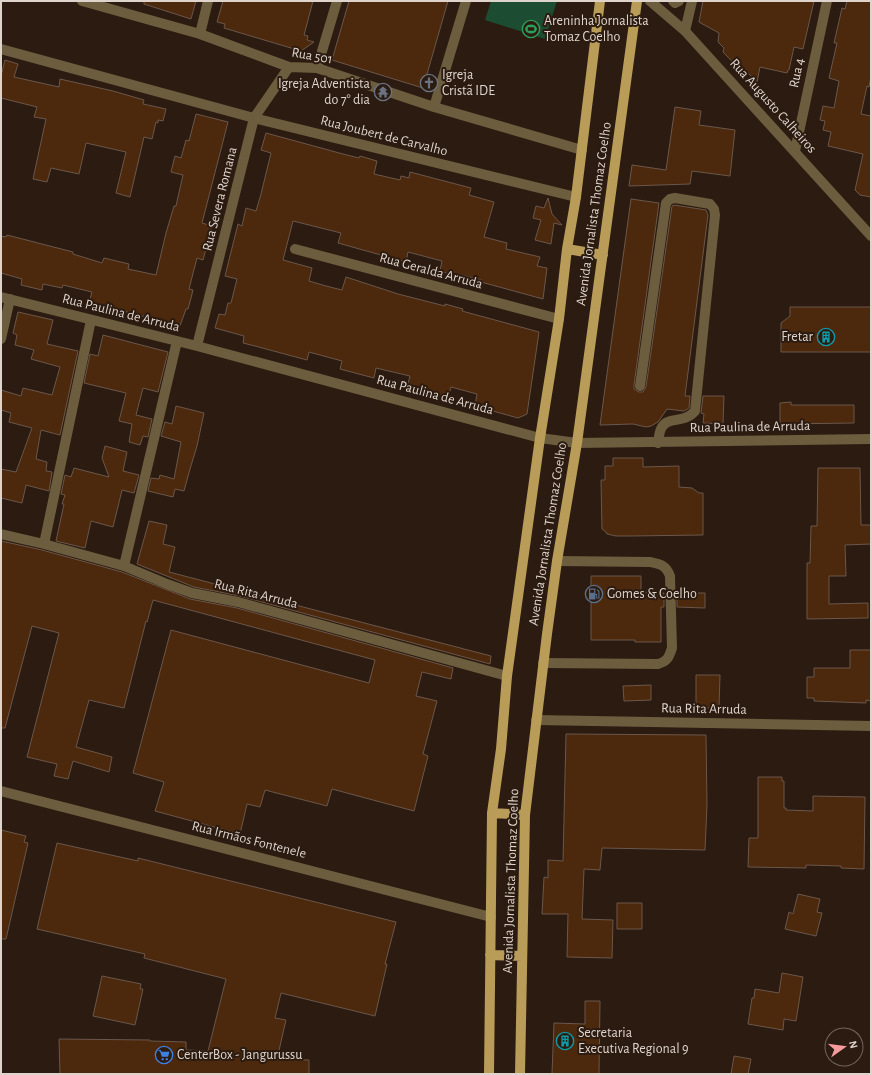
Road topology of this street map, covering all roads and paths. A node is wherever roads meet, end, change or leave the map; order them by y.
1 (83, 1) edge
2 (208, 1) edge
3 (337, 1) edge
4 (466, 1) edge
5 (600, 1) edge
6 (637, 1) edge
7 (650, 1) edge
8 (673, 1) edge
9 (679, 1) edge
10 (692, 1) edge
11 (827, 1) edge
12 (685, 31) junction
13 (200, 34) junction
14 (1, 49) edge
15 (289, 67) junction
16 (317, 68) junction
17 (434, 107) junction
18 (254, 118) junction
19 (582, 150) junction
20 (795, 151) junction
21 (576, 197) junction
22 (871, 236) edge
23 (295, 249) dead end
24 (567, 249) junction
25 (603, 255) junction
26 (6, 298) edge
27 (560, 319) junction
28 (91, 320) junction
29 (1, 339) edge
30 (177, 342) junction
31 (197, 346) junction
32 (640, 386) dead end
33 (540, 438) junction
34 (871, 439) edge
35 (577, 443) junction
36 (658, 443) junction
37 (1, 534) edge
38 (44, 544) junction
39 (557, 561) junction
40 (124, 566) junction
41 (543, 663) junction
42 (507, 676) junction
43 (536, 720) junction
44 (871, 726) edge
45 (1, 791) edge
46 (492, 813) junction
47 (525, 815) junction
48 (491, 916) junction
49 (490, 955) junction
50 (522, 956) junction
51 (488, 1074) edge
52 (520, 1074) edge

1 - 13 street, Rua 501
2 - 13 street
3 - 16 street
4 - 17 street
5 - 19 main road, Avenida Jornalista Thomaz Coelho
6 - 25 main road, Avenida Jornalista Thomaz Coelho
7 - 12 street, Rua Augusto Calheiros
8 - 9 street
10 - 12 street
11 - 20 street, Rua 4
12 - 20 street, Rua Augusto Calheiros
13 - 15 street, Rua 501
14 - 18 street, Rua Joubert de Carvalho
15 - 16 street, Rua 501
15 - 18 street, Rua Severa Romana
16 - 17 street, Rua 501
17 - 19 street, Rua 501
18 - 21 street, Rua Joubert de Carvalho
18 - 31 street, Rua Severa Romana
19 - 21 main road, Avenida Jornalista Thomaz Coelho
20 - 22 street, Rua Augusto Calheiros
21 - 24 main road, Avenida Jornalista Thomaz Coelho
23 - 27 street, Rua Geralda Arruda
24 - 25 main road
24 - 27 main road, Avenida Jornalista Thomaz Coelho
25 - 35 main road, Avenida Jornalista Thomaz Coelho
26 - 28 street, Rua Paulina de Arruda
26 - 29 street
27 - 33 main road, Avenida Jornalista Thomaz Coelho
28 - 30 street, Rua Paulina de Arruda
28 - 38 street
30 - 31 street, Rua Paulina de Arruda
30 - 40 street
31 - 33 street, Rua Paulina de Arruda
32 - 36 street
33 - 35 street, Rua Paulina de Arruda
33 - 42 main road, Avenida Jornalista Thomaz Coelho
34 - 36 street, Rua Paulina de Arruda
35 - 36 street, Rua Paulina de Arruda
35 - 39 main road, Avenida Jornalista Thomaz Coelho
37 - 38 street, Rua Rita Arruda
38 - 40 street, Rua Rita Arruda
39 - 41 main road, Avenida Jornalista Thomaz Coelho
39 - 41 street
40 - 42 street, Rua Rita Arruda
41 - 43 main road, Avenida Jornalista Thomaz Coelho
42 - 46 main road, Avenida Jornalista Thomaz Coelho
43 - 44 street, Rua Rita Arruda
43 - 47 main road, Avenida Jornalista Thomaz Coelho
45 - 48 street, Rua Irmãos Fontenele
46 - 47 main road
46 - 48 main road, Avenida Jornalista Thomaz Coelho
47 - 50 main road, Avenida Jornalista Thomaz Coelho
48 - 49 main road, Avenida Jornalista Thomaz Coelho
49 - 50 main road
49 - 51 main road, Avenida Jornalista Thomaz Coelho
50 - 52 main road, Avenida Jornalista Thomaz Coelho

